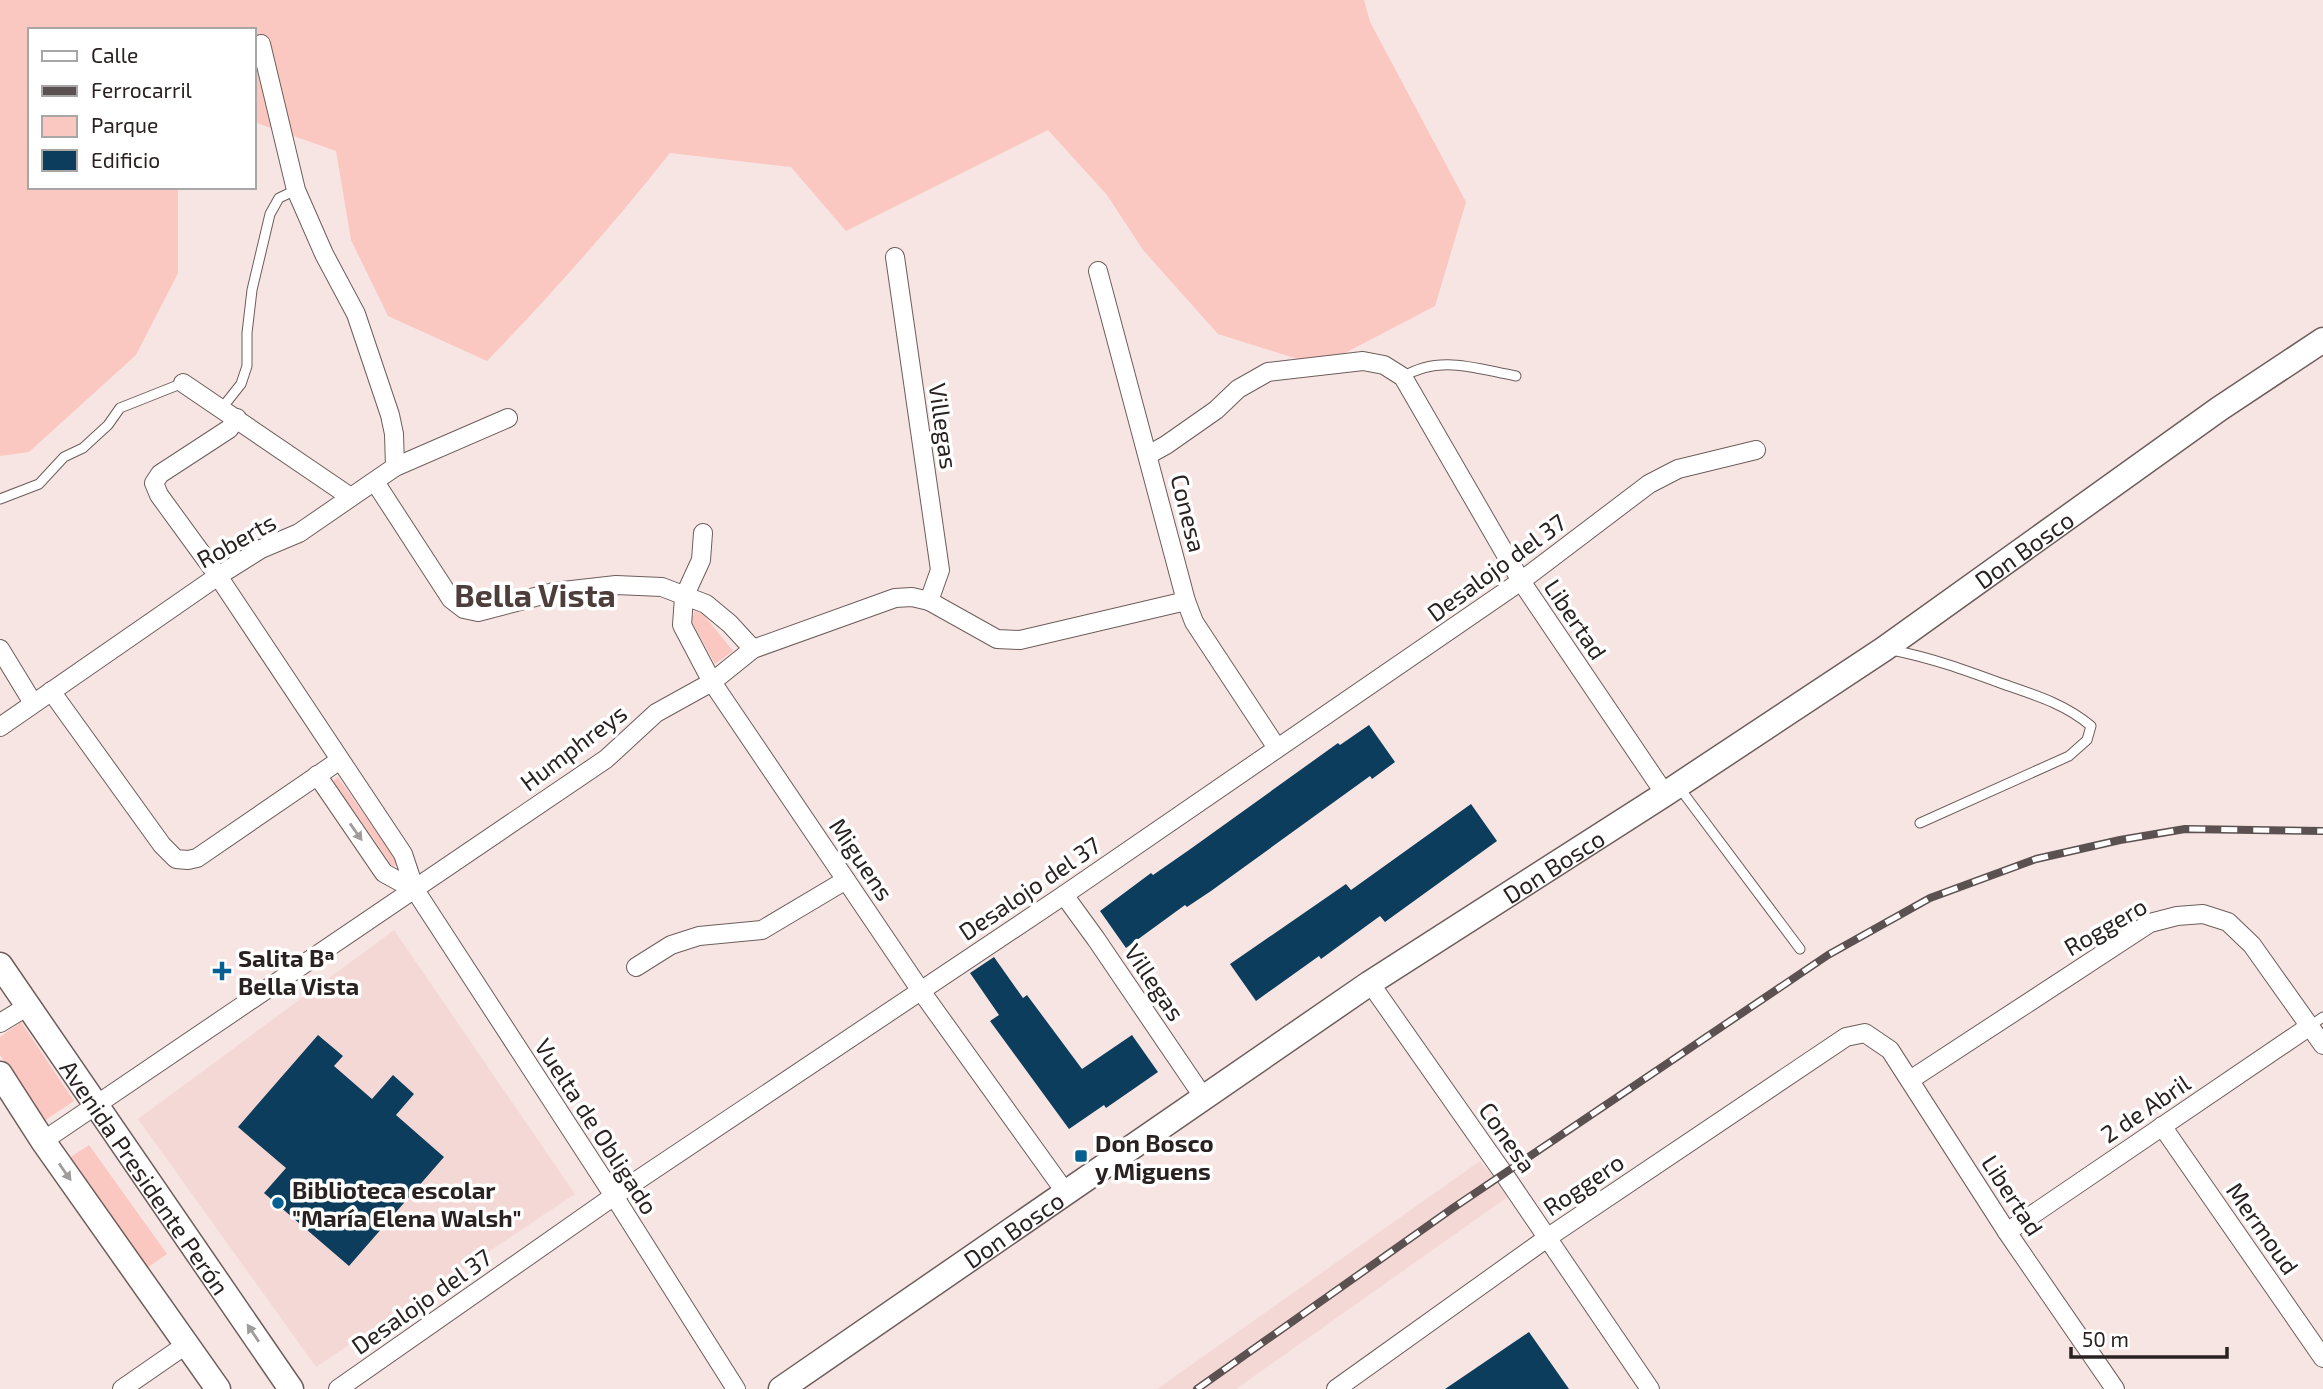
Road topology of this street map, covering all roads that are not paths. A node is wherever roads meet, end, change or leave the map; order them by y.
1 (261, 44) dead end
2 (296, 190) junction
3 (895, 257) dead end
4 (1098, 271) dead end
5 (2323, 340) edge
6 (1516, 376) dead end
7 (1403, 377) junction
8 (183, 383) joint
9 (229, 413) junction
10 (508, 418) dead end
11 (1756, 450) dead end
12 (1148, 455) junction
13 (395, 467) junction
14 (374, 482) junction
15 (349, 496) junction
16 (0, 499) edge
17 (703, 533) dead end
18 (218, 576) junction
19 (1521, 581) junction
20 (684, 597) junction
21 (929, 601) junction
22 (1186, 601) junction
23 (0, 649) edge
24 (753, 649) junction
25 (1884, 649) junction
26 (712, 682) junction
27 (51, 691) junction
28 (33, 703) junction
29 (0, 727) edge
30 (1277, 748) junction
31 (340, 760) junction
32 (317, 775) junction
33 (1671, 789) junction
34 (1920, 823) dead end
35 (846, 880) junction
36 (415, 890) junction
37 (1064, 895) junction
38 (1800, 949) dead end
39 (0, 965) edge
40 (636, 967) dead end
41 (1370, 983) junction
42 (921, 991) junction
43 (28, 1006) junction
44 (2316, 1021) edge
45 (0, 1023) edge
46 (1865, 1033) joint
47 (2323, 1045) edge
48 (0, 1074) edge
49 (1910, 1080) junction
50 (1204, 1098) junction
51 (96, 1103) junction
52 (2162, 1126) junction
53 (43, 1141) junction
54 (1066, 1193) junction
55 (614, 1196) junction
56 (2007, 1232) junction
57 (1547, 1238) junction
58 (187, 1344) junction
59 (2323, 1358) edge
60 (2110, 1387) edge
61 (122, 1389) edge
62 (218, 1389) edge
63 (291, 1389) edge
64 (338, 1389) edge
65 (736, 1389) edge
66 (781, 1389) edge
67 (1336, 1389) edge
68 (1650, 1389) edge

1 - 2 street
2 - 9 lane
2 - 13 street
3 - 21 street, Villegas
4 - 12 street, Conesa
5 - 25 street, Don Bosco
6 - 7 lane
7 - 12 street, Libertad
7 - 19 street, Libertad
8 - 9 street
8 - 16 lane
9 - 15 street
9 - 18 street, Vuelta de Obligado
10 - 13 street, Roberts
11 - 19 street, Desalojo del 37
12 - 22 street, Conesa
13 - 14 street, Roberts
14 - 15 street, Roberts
14 - 20 street
15 - 18 street, Roberts
17 - 20 street, Miguens
18 - 27 street, Roberts
18 - 31 street, Vuelta de Obligado
19 - 30 street, Desalojo del 37
19 - 33 street, Libertad
20 - 24 street
20 - 26 street, Miguens
21 - 22 street, Humphreys
21 - 24 street, Humphreys
22 - 30 street, Conesa
23 - 28 street
24 - 26 street, Humphreys
25 - 33 street, Don Bosco
25 - 34 lane
26 - 35 street, Miguens
26 - 36 street, Humphreys
27 - 28 street, Roberts
27 - 32 street
28 - 29 street, Roberts
30 - 37 street, Desalojo del 37
31 - 32 street
31 - 36 street, Vuelta de Obligado
32 -> 36 street, Vuelta de Obligado
33 - 38 lane
33 - 41 street, Don Bosco
35 - 40 street
35 - 42 street, Miguens
36 - 51 street, Humphreys
36 - 55 street, Vuelta de Obligado
37 - 42 street, Desalojo del 37
37 - 50 street, Villegas
39 - 43 street, Avenida Presidente Perón
41 - 50 street, Don Bosco
41 - 57 street, Conesa
42 - 54 street, Miguens
42 - 55 street, Desalojo del 37
43 - 45 street
43 - 51 street, Avenida Presidente Perón
44 - 47 street
44 - 49 street, Roggero
44 - 52 street, 2 de Abril
46 - 49 street, Libertad
46 - 57 street, Roggero
48 - 53 street
49 - 56 street, Libertad
50 - 54 street, Don Bosco
51 - 53 street, Humphreys
63 -> 51 street, Avenida Presidente Perón
52 - 56 street, 2 de Abril
52 - 59 street, Mermoud
53 -> 58 street
54 - 66 street, Don Bosco
55 - 64 street, Desalojo del 37
55 - 65 street, Vuelta de Obligado
56 - 60 street, Libertad
57 - 67 street, Roggero
57 - 68 street, Conesa
58 - 61 street
58 - 62 street

